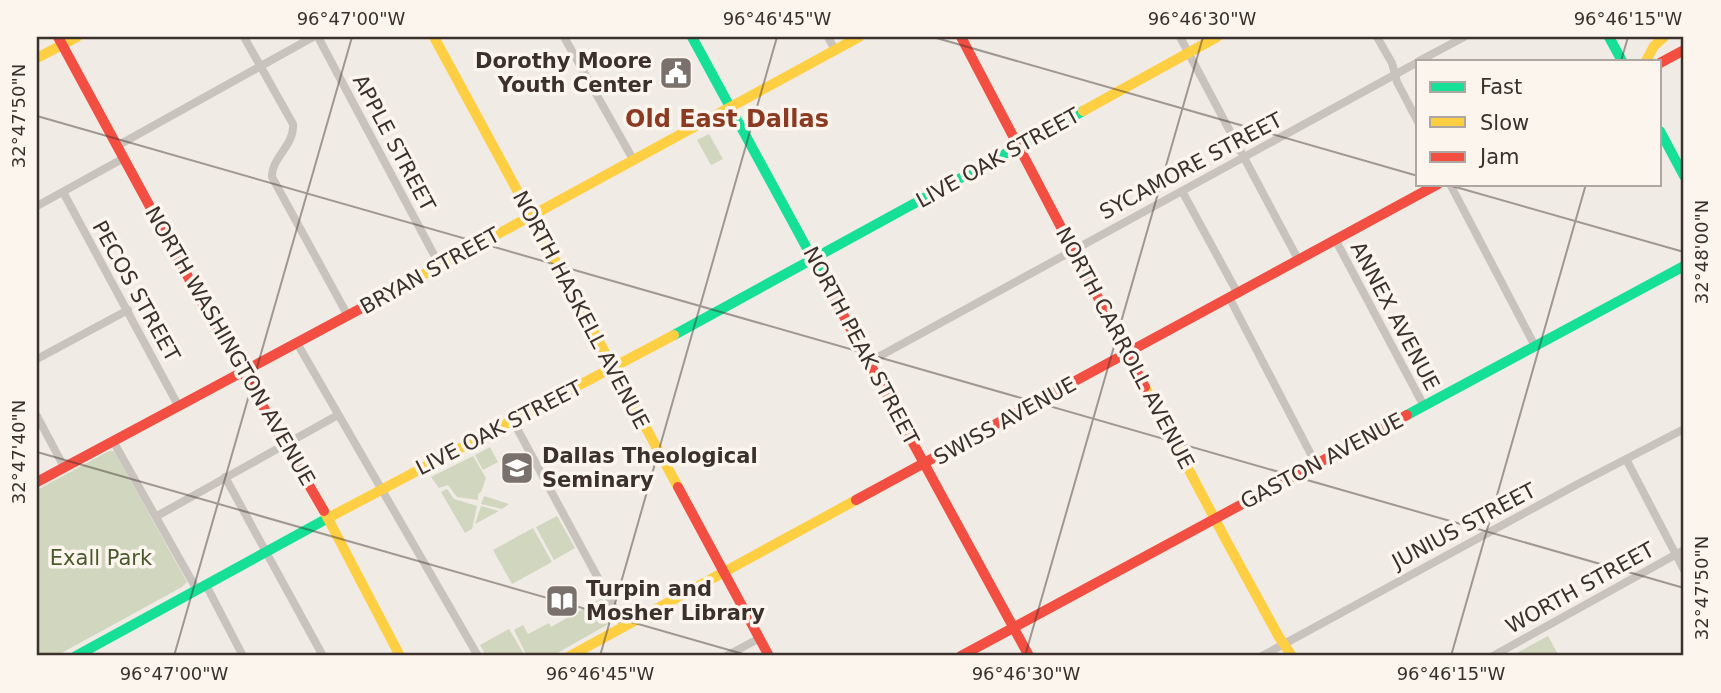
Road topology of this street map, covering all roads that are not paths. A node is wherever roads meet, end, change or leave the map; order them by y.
1 (77, 37) edge
2 (244, 37) edge
3 (315, 37) edge
4 (433, 37) edge
5 (564, 37) edge
6 (692, 37) edge
7 (828, 37) edge
8 (859, 37) edge
9 (961, 37) edge
10 (1180, 37) edge
11 (1216, 37) edge
12 (1377, 37) edge
13 (1464, 37) edge
14 (1609, 37) edge
15 (1664, 37) edge
16 (60, 41) edge
17 (835, 50) junction
18 (1684, 50) edge
19 (1188, 52) junction
20 (37, 58) edge
21 (1420, 60) edge
22 (1621, 60) edge
23 (1647, 60) edge
24 (1416, 62) edge
25 (1662, 62) edge
26 (260, 66) junction
27 (1395, 74) junction
28 (731, 108) junction
29 (1416, 118) edge
30 (1662, 135) edge
31 (117, 146) junction
32 (1018, 147) junction
33 (124, 158) junction
34 (1245, 158) junction
35 (634, 161) junction
36 (1684, 176) edge
37 (1434, 186) edge
38 (1451, 186) edge
39 (1182, 191) junction
40 (62, 192) junction
41 (37, 206) edge
42 (531, 217) junction
43 (1336, 241) junction
44 (1074, 250) junction
45 (814, 260) junction
46 (1299, 261) junction
47 (440, 266) junction
48 (1684, 266) edge
49 (1234, 297) junction
50 (128, 310) junction
51 (348, 316) junction
52 (297, 343) junction
53 (1535, 346) junction
54 (1129, 354) junction
55 (37, 359) edge
56 (869, 362) junction
57 (613, 368) junction
58 (244, 372) junction
59 (1423, 406) junction
60 (179, 407) junction
61 (338, 415) junction
62 (37, 416) edge
63 (513, 421) junction
64 (1684, 429) edge
65 (113, 441) junction
66 (286, 444) junction
67 (1626, 459) junction
68 (1316, 464) junction
69 (925, 465) junction
70 (64, 467) junction
71 (225, 477) junction
72 (37, 482) edge
73 (382, 488) junction
74 (157, 516) junction
75 (328, 518) junction
76 (1215, 519) junction
77 (266, 552) junction
78 (1680, 552) edge
79 (1684, 570) edge
80 (724, 572) junction
81 (202, 587) junction
82 (624, 626) junction
83 (1013, 628) junction
84 (760, 638) junction
85 (1284, 644) junction
86 (80, 655) edge
87 (243, 656) edge
88 (323, 656) edge
89 (400, 656) edge
90 (478, 656) edge
91 (570, 656) edge
92 (726, 656) edge
93 (769, 656) edge
94 (961, 656) edge
95 (1029, 656) edge
96 (1262, 656) edge
97 (1292, 656) edge
98 (1493, 656) edge

1 - 16 street
2 - 26 street
3 - 26 street
3 - 47 street, APPLE STREET
4 - 42 street, NORTH HASKELL AVENUE
5 - 35 street
6 - 28 street, NORTH PEAK STREET
7 - 17 street
8 - 17 street, BRYAN STREET
9 - 32 street, NORTH CARROLL AVENUE
10 - 19 street
11 - 19 street, LIVE OAK STREET
12 - 27 street
13 - 21 street, SYCAMORE STREET
14 - 22 street
15 - 23 street
16 - 20 street
16 - 31 street, NORTH WASHINGTON AVENUE
17 - 28 street, BRYAN STREET
18 - 25 street
19 - 32 street, LIVE OAK STREET
19 - 34 street
24 - 27 street, SYCAMORE STREET
26 - 31 street
26 - 51 street
27 - 29 street
27 - 34 street, SYCAMORE STREET
28 - 35 street, BRYAN STREET
28 - 45 street, NORTH PEAK STREET
30 - 36 street
31 - 33 street, NORTH WASHINGTON AVENUE
32 - 44 street, NORTH CARROLL AVENUE
32 - 45 street, LIVE OAK STREET
33 - 40 street
33 - 58 street, NORTH WASHINGTON AVENUE
34 - 39 street, SYCAMORE STREET
34 - 46 street
35 - 42 street, BRYAN STREET
37 - 43 street, SWISS AVENUE
38 - 53 street
39 - 44 street, SYCAMORE STREET
39 - 49 street
40 - 41 street
40 - 50 street, PECOS STREET
42 - 47 street, BRYAN STREET
42 - 57 street, NORTH HASKELL AVENUE
43 - 46 street, SWISS AVENUE
43 - 59 street, ANNEX AVENUE
44 - 54 street, NORTH CARROLL AVENUE
44 - 56 street, SYCAMORE STREET
45 - 56 street, NORTH PEAK STREET
45 - 57 street, LIVE OAK STREET
46 - 49 street, SWISS AVENUE
47 - 51 street, BRYAN STREET
48 - 53 street, GASTON AVENUE
49 - 54 street, SWISS AVENUE
49 - 68 street
50 - 55 street
50 - 60 street, PECOS STREET
51 - 52 street, BRYAN STREET
52 - 58 street, BRYAN STREET
52 - 61 street
53 - 59 street, GASTON AVENUE
54 - 69 street, SWISS AVENUE
54 - 76 street, NORTH CARROLL AVENUE
56 - 69 street, NORTH PEAK STREET
57 - 63 street, LIVE OAK STREET
57 - 80 street, NORTH HASKELL AVENUE
58 - 60 street, BRYAN STREET
58 - 66 street, NORTH WASHINGTON AVENUE
59 - 68 street, GASTON AVENUE
60 - 65 street, BRYAN STREET
61 - 66 street
61 - 73 street
62 - 70 street
63 - 73 street, LIVE OAK STREET
63 - 82 street
64 - 67 street, JUNIUS STREET
65 - 70 street, BRYAN STREET
65 - 74 street
66 - 71 street
66 - 75 street, NORTH WASHINGTON AVENUE
67 - 78 street
67 - 85 street, JUNIUS STREET
68 - 76 street, GASTON AVENUE
69 - 80 street, SWISS AVENUE
69 - 83 street, NORTH PEAK STREET
70 - 72 street, BRYAN STREET
71 - 74 street
71 - 77 street
73 - 75 street, LIVE OAK STREET
73 - 90 street
74 - 81 street
75 - 77 street, LIVE OAK STREET
75 - 89 street, NORTH WASHINGTON AVENUE
76 - 83 street, GASTON AVENUE
76 - 85 street, NORTH CARROLL AVENUE
77 - 81 street, LIVE OAK STREET
77 - 88 street
78 - 79 street
78 - 98 street, WORTH STREET
80 - 82 street, SWISS AVENUE
80 - 84 street, NORTH HASKELL AVENUE
81 - 86 street, LIVE OAK STREET
81 - 87 street
82 - 91 street, SWISS AVENUE
83 - 94 street, GASTON AVENUE
83 - 95 street, NORTH PEAK STREET
84 - 92 street
84 - 93 street, NORTH HASKELL AVENUE
85 - 96 street, JUNIUS STREET
85 - 97 street, NORTH CARROLL AVENUE

